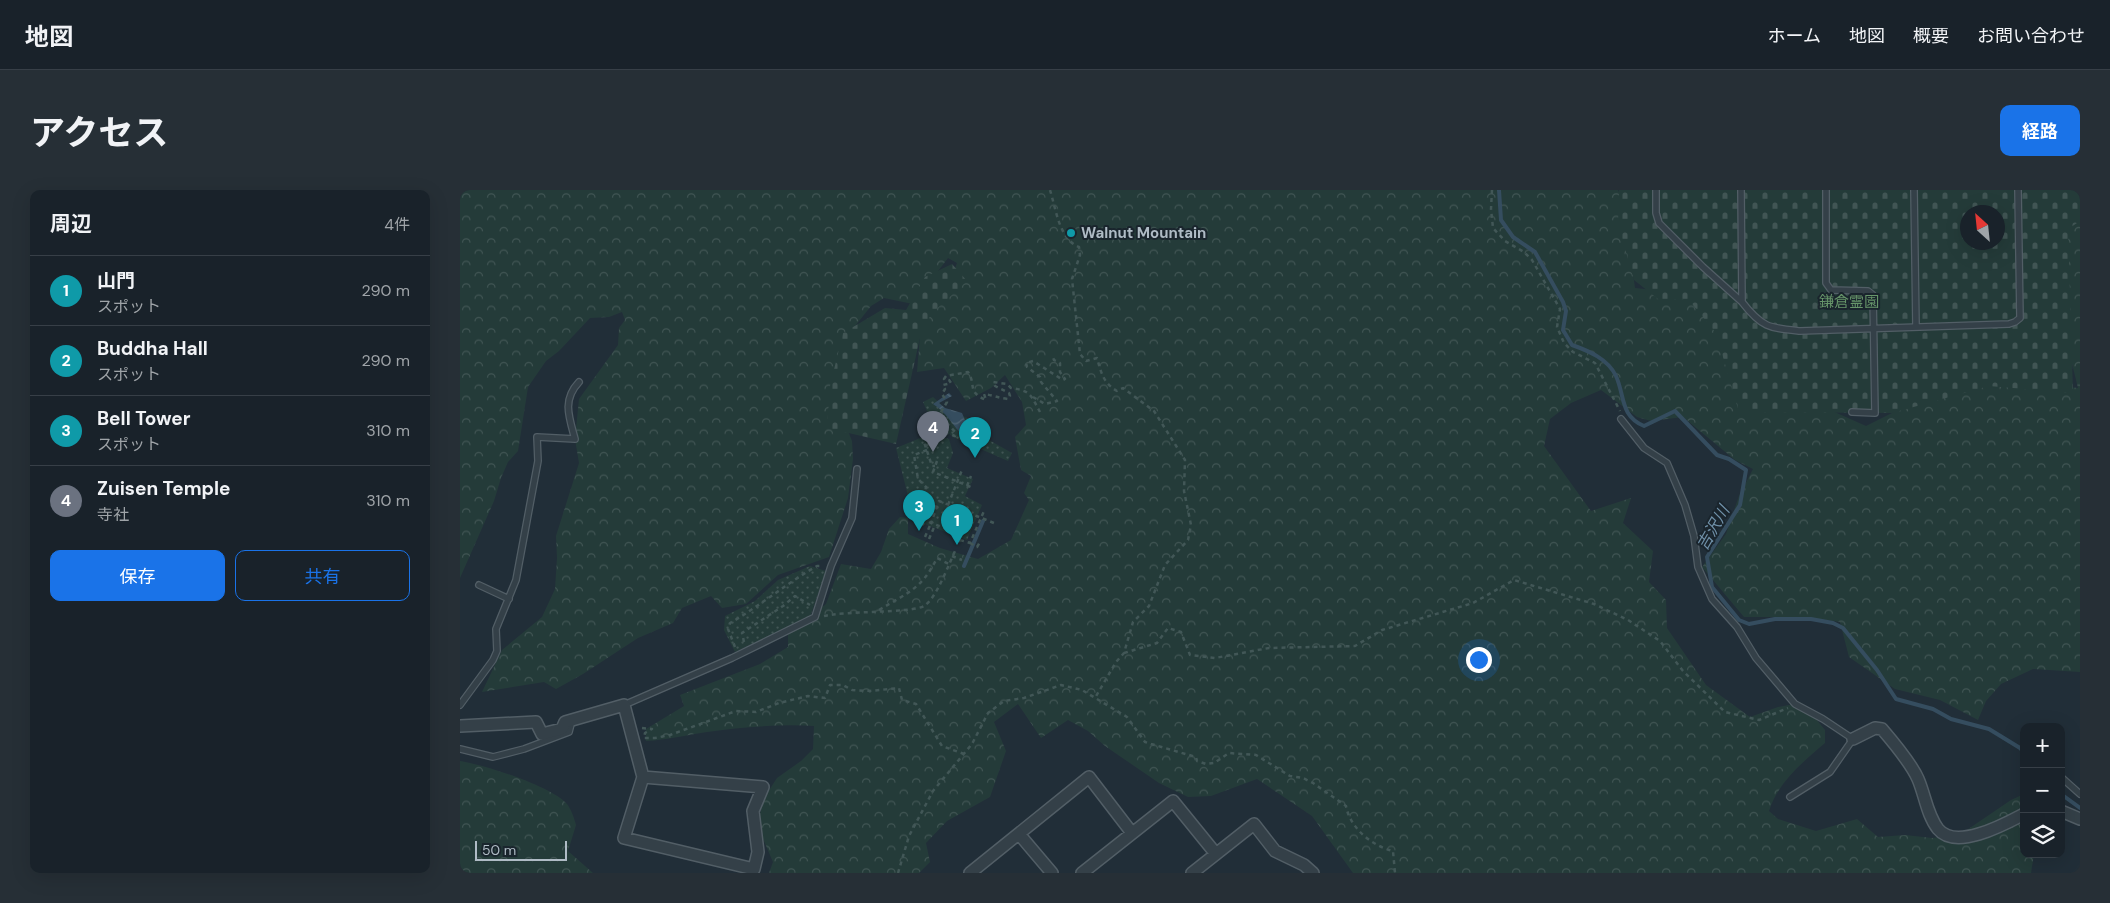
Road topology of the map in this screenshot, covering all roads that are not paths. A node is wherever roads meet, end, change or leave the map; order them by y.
1 (1656, 190) edge
2 (1741, 190) edge
3 (1826, 190) edge
4 (1914, 190) edge
5 (2018, 190) edge
6 (1742, 302) junction
7 (1873, 328) junction
8 (1916, 328) junction
9 (579, 382) dead end
10 (1852, 412) dead end
11 (1621, 420) road end
12 (857, 469) dead end
13 (479, 585) dead end
14 (508, 599) junction
15 (624, 705) junction
16 (460, 706) edge
17 (572, 720) junction
18 (460, 726) edge
19 (1853, 739) junction
20 (460, 749) edge
21 (643, 777) junction
22 (2065, 781) edge
23 (2080, 794) edge
24 (1790, 797) dead end
25 (2064, 813) edge
26 (2020, 816) edge
27 (2080, 819) edge
28 (1132, 833) junction
29 (1020, 834) junction
30 (1216, 854) junction
31 (753, 871) edge
32 (1308, 871) edge
33 (970, 873) edge
34 (1052, 873) edge
35 (1082, 873) edge
36 (1192, 873) edge

1 - 6 lane
2 - 6 lane
3 - 7 lane
4 - 8 lane
5 - 8 lane
6 - 7 lane
7 - 8 lane
7 - 10 lane
9 - 14 lane
11 - 19 lane
12 - 15 lane
13 - 14 lane
14 - 16 lane
15 - 17 street
15 - 21 street
17 - 18 street
17 - 20 lane
19 - 24 lane
19 - 26 street
21 - 31 street
21 - 31 street
22 - 23 lane
25 - 27 street
28 - 29 street
28 - 30 street
28 - 35 street
29 - 33 street
29 - 34 street
30 - 32 street
30 - 36 street

